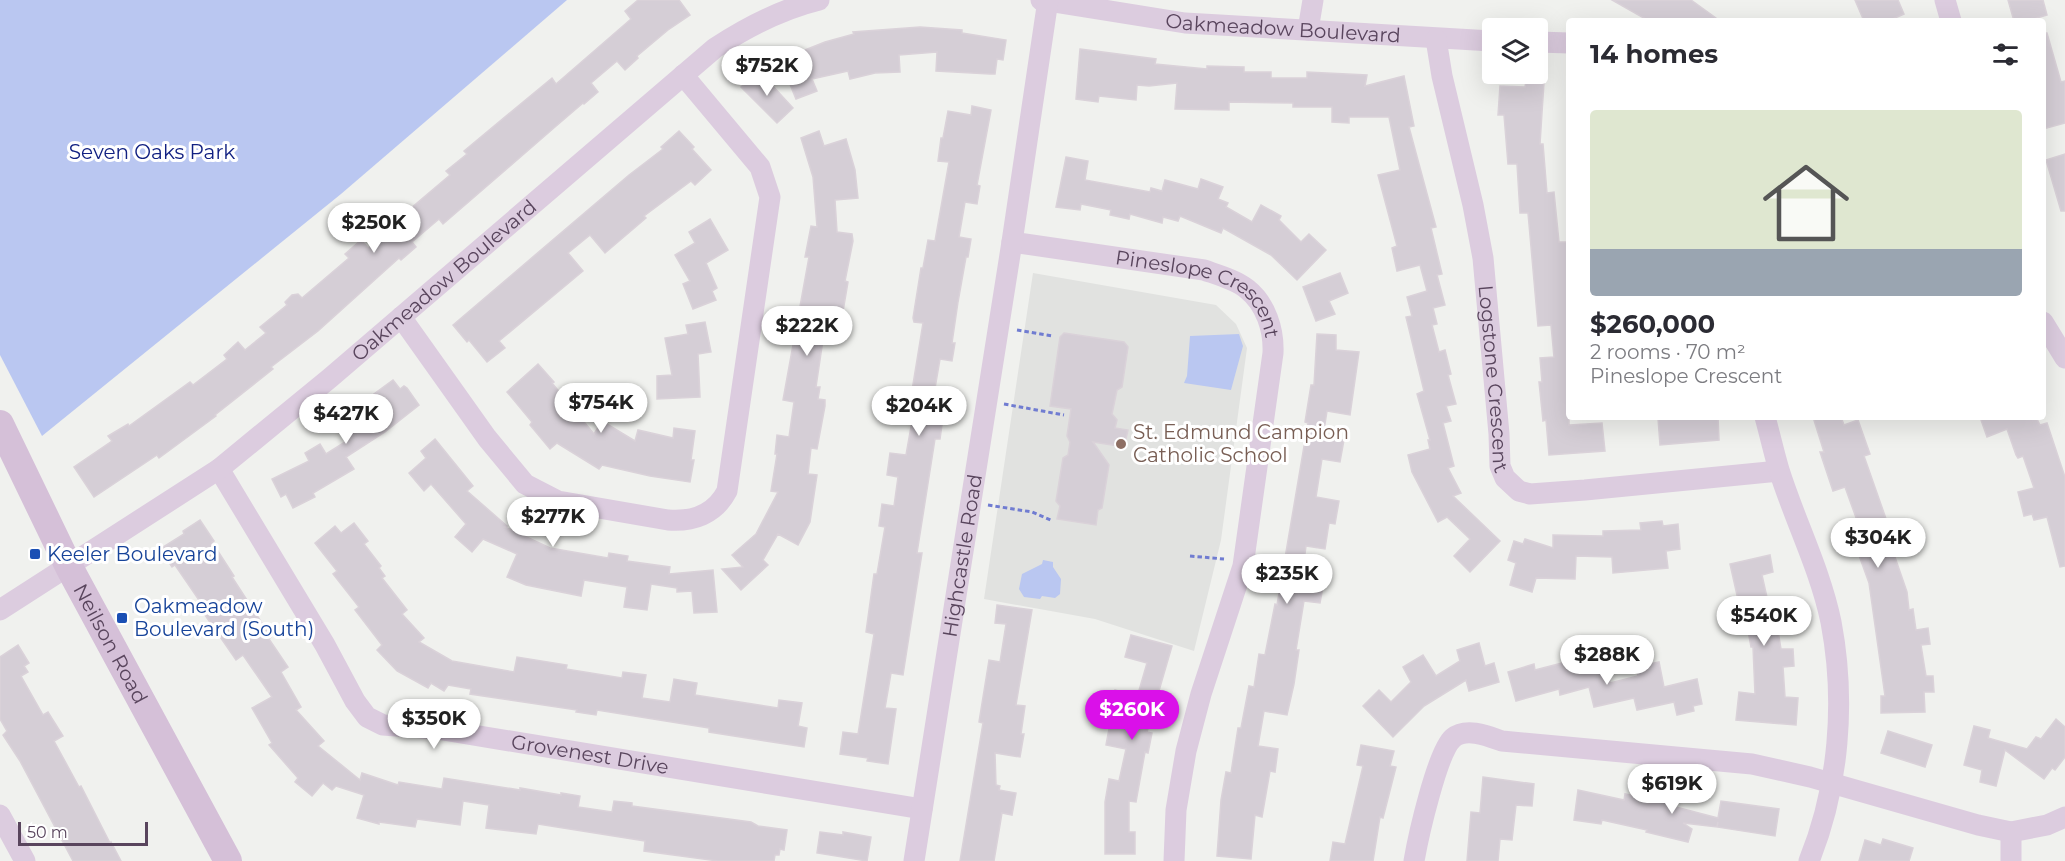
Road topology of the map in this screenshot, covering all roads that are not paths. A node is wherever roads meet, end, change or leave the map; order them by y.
1 (819, 0) edge
2 (1046, 0) edge
3 (1313, 0) edge
4 (1946, 0) edge
5 (1950, 18) edge
6 (1308, 30) junction
7 (1436, 39) junction
8 (1482, 41) edge
9 (1548, 42) edge
10 (1566, 43) edge
11 (683, 75) junction
12 (1012, 242) junction
13 (401, 317) junction
14 (2046, 327) edge
15 (2065, 358) edge
16 (1766, 420) edge
17 (0, 424) edge
18 (219, 469) junction
19 (1779, 471) junction
20 (69, 567) junction
21 (0, 610) edge
22 (1833, 783) junction
23 (922, 809) junction
24 (0, 815) edge
25 (2065, 817) edge
26 (2011, 832) junction
27 (25, 861) edge
28 (228, 861) edge
29 (914, 861) edge
30 (1174, 861) edge
31 (1414, 861) edge
32 (1809, 861) edge
33 (2010, 861) edge

1 - 11 street, Oakmeadow Boulevard
2 - 6 street, Oakmeadow Boulevard
2 - 12 street, Highcastle Road
3 - 6 street
4 - 5 street
6 - 7 street, Oakmeadow Boulevard
7 - 8 street, Oakmeadow Boulevard
7 - 19 street, Logstone Crescent
9 - 10 street
11 - 13 street, Oakmeadow Boulevard
11 - 13 street
12 - 23 street, Highcastle Road
12 - 30 street, Pineslope Crescent
13 - 18 street, Oakmeadow Boulevard
14 - 15 street
16 - 19 street
17 - 20 main road, Neilson Road
18 - 20 street, Oakmeadow Boulevard
18 - 23 street, Grovenest Drive
19 - 22 street
20 - 21 street
20 - 28 main road, Neilson Road
22 - 26 street
22 - 31 street
22 - 32 street
23 - 29 street, Highcastle Road
24 - 27 street
25 - 26 street
26 - 33 street

